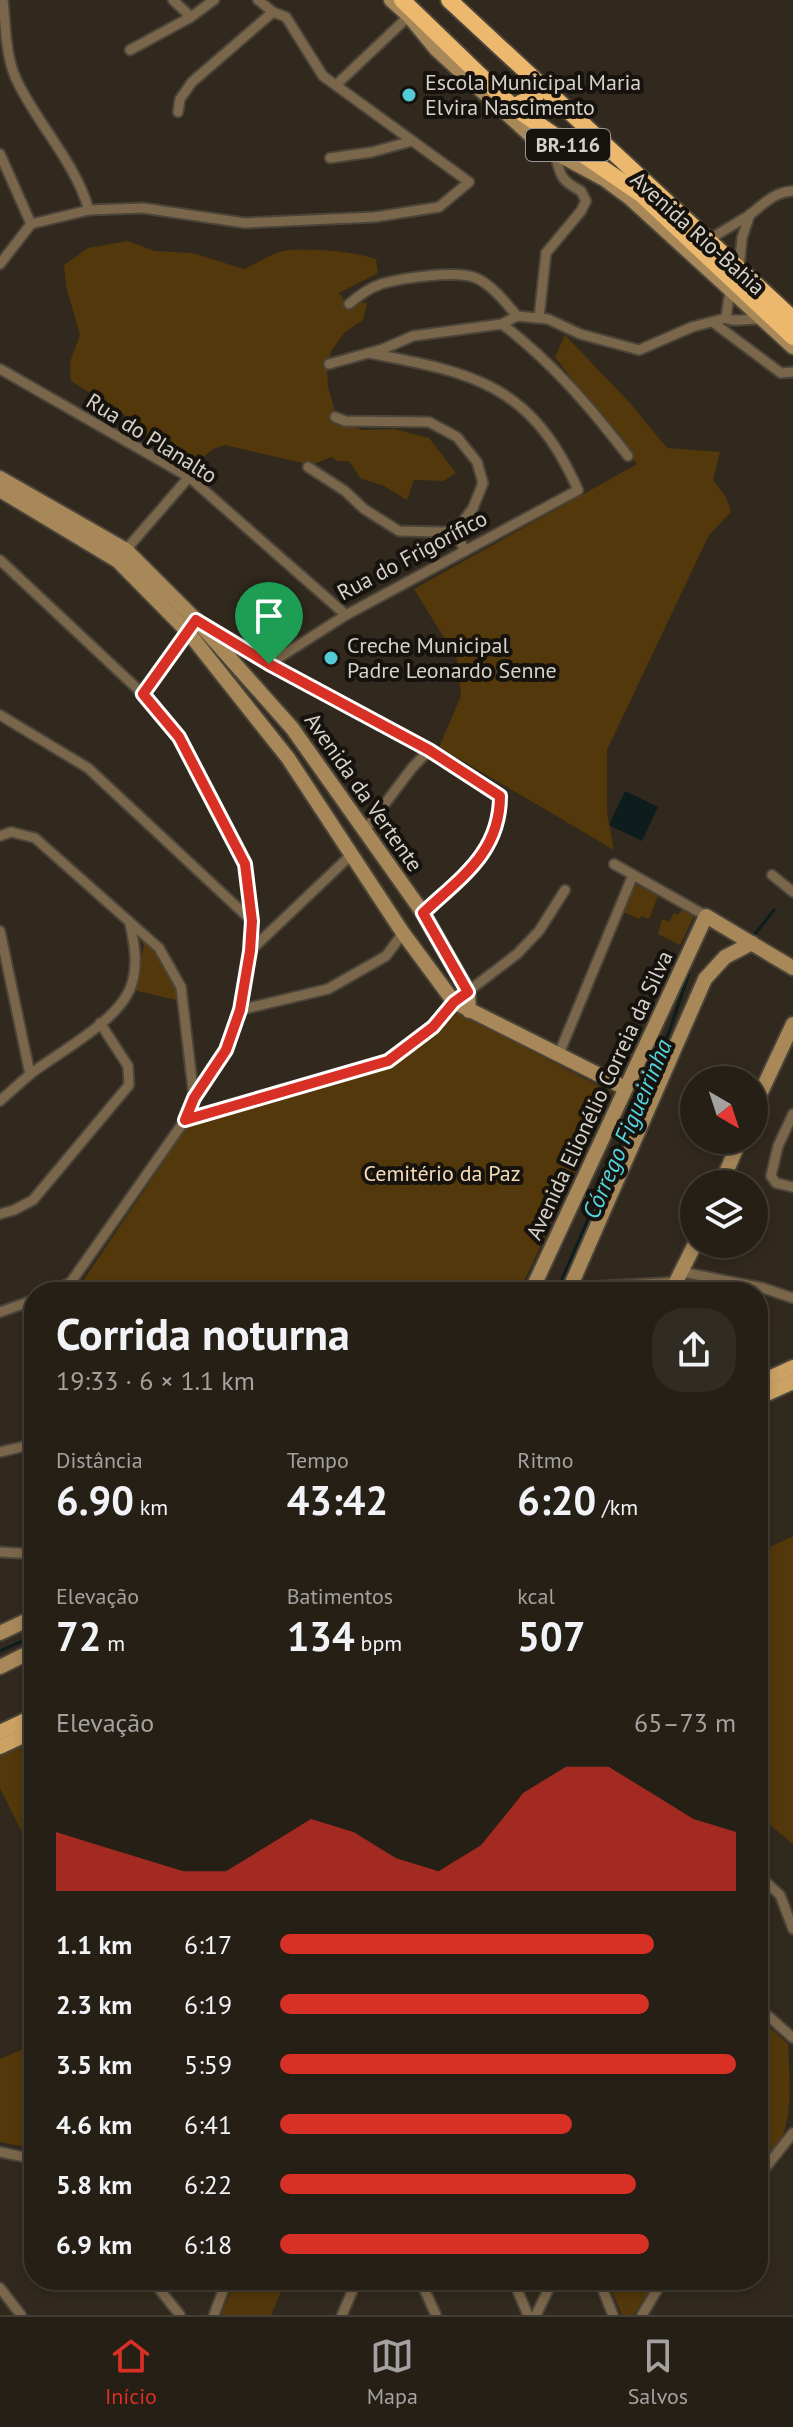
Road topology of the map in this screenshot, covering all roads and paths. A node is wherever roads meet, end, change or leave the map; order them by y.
1 (3, 0) edge
2 (173, 0) edge
3 (214, 0) edge
4 (258, 0) edge
5 (391, 0) edge
6 (449, 0) edge
7 (405, 8) edge
8 (273, 12) junction
9 (191, 17) junction
10 (130, 50) dead end
11 (536, 81) junction
12 (336, 85) junction
13 (506, 104) junction
14 (178, 112) dead end
15 (551, 134) junction
16 (412, 141) junction
17 (555, 153) junction
18 (0, 154) edge
19 (330, 158) dead end
20 (793, 191) edge
21 (89, 210) junction
22 (751, 214) junction
23 (31, 224) junction
24 (708, 240) junction
25 (0, 264) edge
26 (739, 269) junction
27 (730, 290) junction
28 (349, 304) dead end
29 (517, 316) junction
30 (539, 318) junction
31 (726, 318) junction
32 (761, 319) junction
33 (793, 319) edge
34 (714, 323) junction
35 (502, 324) junction
36 (793, 337) edge
37 (793, 347) edge
38 (369, 353) junction
39 (329, 364) dead end
40 (0, 369) edge
41 (793, 372) edge
42 (335, 417) dead end
43 (628, 456) dead end
44 (308, 467) dead end
45 (189, 477) junction
46 (0, 478) edge
47 (0, 490) edge
48 (454, 529) junction
49 (465, 551) junction
50 (122, 556) junction
51 (0, 560) edge
52 (346, 615) junction
53 (192, 626) junction
54 (269, 664) junction
55 (143, 694) junction
56 (0, 715) edge
57 (429, 750) junction
58 (365, 830) junction
59 (0, 836) edge
60 (351, 855) junction
61 (614, 864) dead end
62 (633, 875) junction
63 (772, 875) dead end
64 (565, 890) dead end
65 (793, 892) edge
66 (423, 913) junction
67 (706, 916) junction
68 (252, 921) junction
69 (130, 924) junction
70 (0, 931) edge
71 (403, 933) junction
72 (752, 943) junction
73 (250, 951) junction
74 (686, 960) junction
75 (793, 968) edge
76 (712, 972) junction
77 (468, 992) junction
78 (454, 1002) junction
79 (240, 1010) junction
80 (469, 1011) junction
81 (100, 1023) junction
82 (792, 1032) edge
83 (558, 1056) junction
84 (30, 1074) junction
85 (768, 1079) edge
86 (625, 1088) junction
87 (194, 1098) junction
88 (0, 1101) edge
89 (793, 1114) edge
90 (185, 1120) junction
91 (793, 1187) edge
92 (0, 1214) edge
93 (688, 1258) edge
94 (77, 1282) edge
95 (539, 1282) edge
96 (572, 1282) edge
97 (676, 1282) edge
98 (768, 1290) edge
99 (793, 1298) edge
100 (24, 1304) edge
101 (0, 1312) edge
102 (793, 1367) edge
103 (768, 1378) edge
104 (793, 1382) edge
105 (768, 1393) edge
106 (24, 1446) edge
107 (0, 1452) edge
108 (0, 1552) edge
109 (24, 1553) edge
110 (24, 1622) edge
111 (0, 1633) edge
112 (24, 1655) edge
113 (0, 1667) edge
114 (24, 1721) edge
115 (0, 1732) edge
116 (24, 1736) edge
117 (0, 1747) edge
118 (768, 1884) edge
119 (793, 1929) edge
120 (768, 2016) edge
121 (793, 2038) edge
122 (793, 2133) edge
123 (0, 2152) edge
124 (24, 2157) edge
125 (768, 2164) edge
126 (0, 2288) edge
127 (160, 2290) edge
128 (223, 2290) edge
129 (353, 2290) edge
130 (425, 2290) edge
131 (517, 2290) edge
132 (548, 2290) edge
133 (603, 2290) edge
134 (657, 2290) edge
135 (21, 2315) edge
136 (180, 2315) edge
137 (214, 2315) edge
138 (343, 2315) edge
139 (436, 2315) edge
140 (528, 2315) edge
141 (536, 2315) edge
142 (613, 2315) edge
143 (642, 2315) edge

1 - 21 street
2 - 9 street
3 - 9 street
4 - 8 street
5 - 7 street
6 - 11 highway, BR-116
7 - 12 street
7 - 13 highway, BR-116
8 - 12 street
8 - 14 street
9 - 10 street
11 - 13 highway
11 - 24 highway, BR-116
12 - 16 street
13 - 15 highway, BR-116
13 - 17 street, Avenida Rio-Bahia
15 - 17 highway
15 - 36 highway, BR-116
16 - 19 street
16 - 21 street
17 - 27 street, Avenida Rio-Bahia
17 - 30 street
18 - 23 street
20 - 22 street
21 - 23 street
22 - 24 street
22 - 26 street
23 - 25 street
24 - 26 highway, BR-116
26 - 33 highway, BR-116
27 - 31 street
27 - 32 street, Avenida Rio-Bahia
28 - 29 street
29 - 30 street
29 - 35 street
30 - 34 street
31 - 32 street
31 - 34 street
32 - 37 street, Avenida Rio-Bahia
34 - 41 street
35 - 38 street
35 - 43 street
38 - 39 street
38 - 49 street, Rua do Frigorífico
40 - 45 street, Rua do Planalto
42 - 48 street
44 - 48 street
45 - 50 street
45 - 52 street, Rua do Planalto
46 - 50 street, Avenida da Vertente
47 - 50 street, Avenida da Vertente
48 - 49 street
49 - 52 street, Rua do Frigorífico
50 - 53 street, Avenida da Vertente
51 - 55 street
52 - 54 street, Rua do Frigorífico
53 - 54 street
53 - 55 street
53 - 58 street, Avenida da Vertente
53 - 60 street, Avenida da Vertente
54 - 57 street
55 - 68 street
56 - 68 street
57 - 58 street
57 - 66 street
58 - 66 street, Avenida da Vertente
59 - 69 street
60 - 71 street, Avenida da Vertente
60 - 73 street
61 - 62 street
62 - 67 street
62 - 83 street
63 - 65 street
64 - 77 street
66 - 77 street, Avenida da Vertente
67 - 72 street
67 - 74 street, Avenida Elionélio Correia da Silva
68 - 73 street
69 - 81 street
69 - 87 street
70 - 84 street
71 - 78 street, Avenida da Vertente
71 - 79 street
72 - 75 street
72 - 76 street
73 - 79 street
74 - 76 street
74 - 86 street, Avenida Elionélio Correia da Silva
76 - 96 street
77 - 78 street
77 - 80 street, Avenida da Vertente
78 - 80 street, Avenida da Vertente
78 - 90 street
79 - 87 street
80 - 83 street, Avenida da Vertente
81 - 84 street
81 - 92 street
82 - 85 street
83 - 86 street, Avenida da Vertente
84 - 88 street
86 - 95 street, Avenida Elionélio Correia da Silva
87 - 90 street
89 - 91 street
90 - 94 street
93 - 97 street
98 - 99 street
100 - 101 street
102 - 103 main road
104 - 105 main road
106 - 107 street
108 - 109 street
110 - 111 street
112 - 113 street
114 - 115 main road
116 - 117 main road
118 - 119 street
120 - 121 street
122 - 125 street
123 - 124 street
126 - 135 street
127 - 136 street
128 - 137 street
129 - 138 street
130 - 139 street
131 - 140 street
132 - 141 street
133 - 142 street
134 - 143 street

